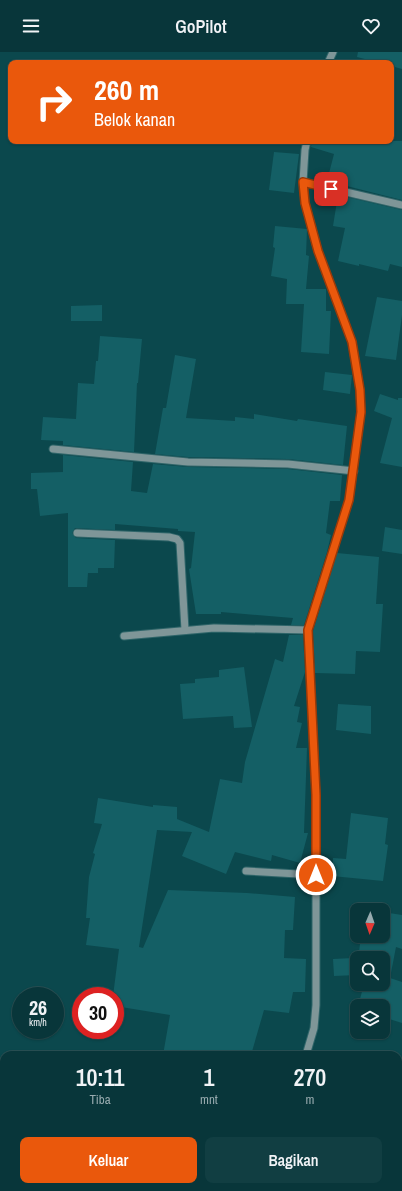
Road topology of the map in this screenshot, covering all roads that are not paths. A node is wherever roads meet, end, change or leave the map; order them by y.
1 (306, 144) edge
2 (303, 182) junction
3 (402, 205) edge
4 (54, 449) dead end
5 (354, 471) junction
6 (77, 533) dead end
7 (185, 630) junction
8 (308, 630) junction
9 (124, 636) dead end
10 (246, 871) dead end
11 (316, 875) junction
12 (307, 1051) edge

1 - 2 street
2 - 3 street
2 - 5 street
4 - 5 street
5 - 8 street
6 - 7 street
7 - 8 street
7 - 9 street
8 - 11 street
10 - 11 street
11 - 12 street

